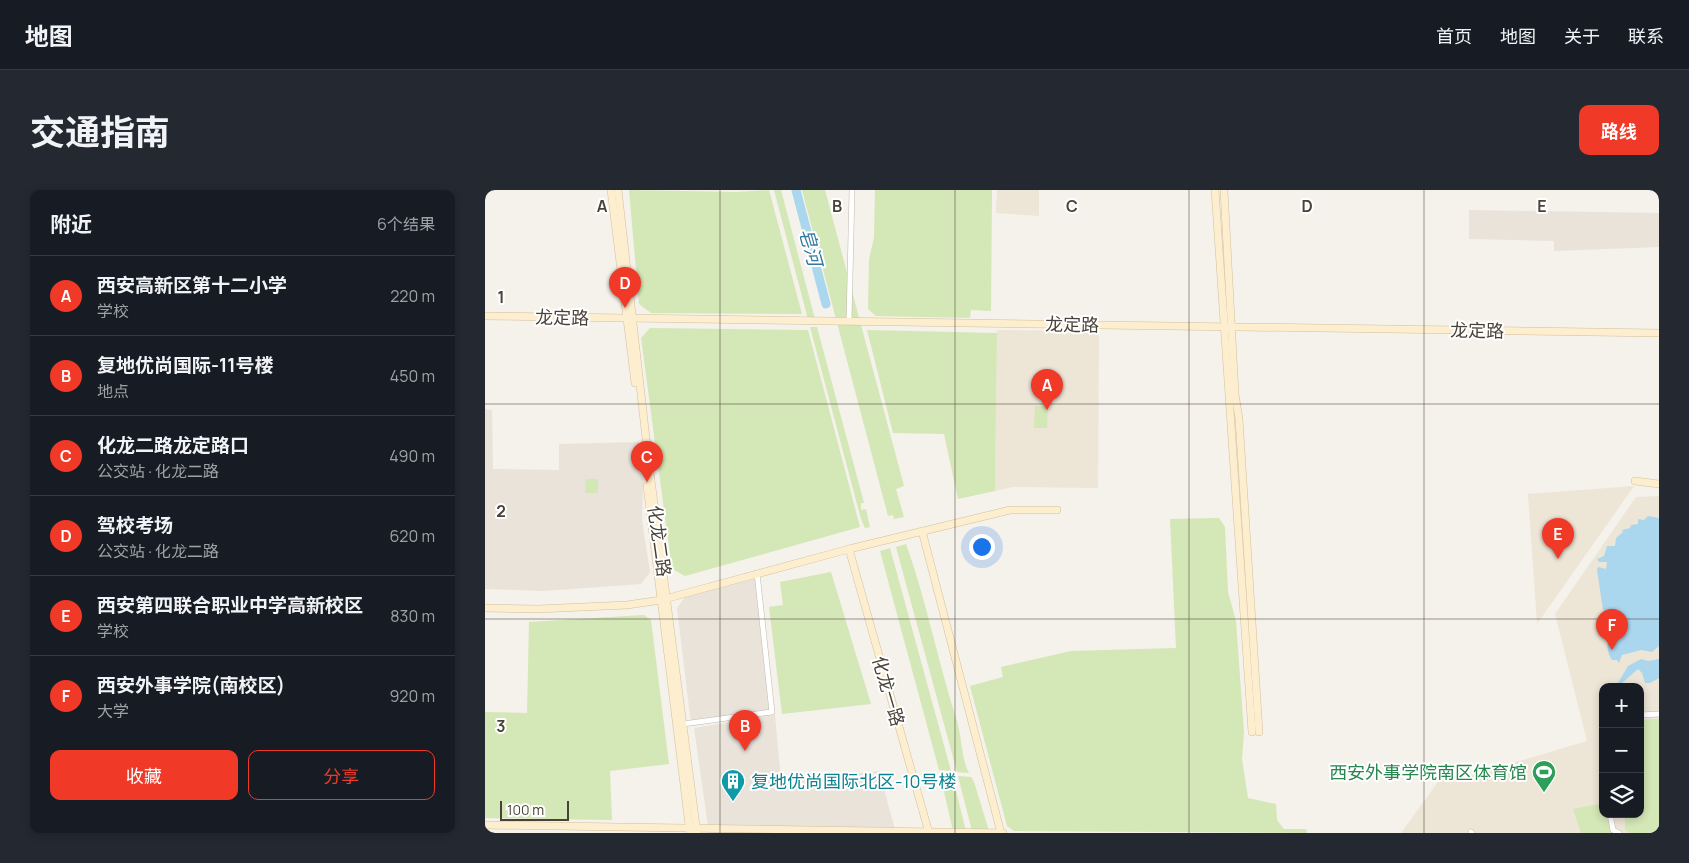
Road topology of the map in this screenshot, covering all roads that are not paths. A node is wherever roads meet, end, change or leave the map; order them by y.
1 (611, 190) edge
2 (618, 190) edge
3 (852, 190) edge
4 (1215, 190) edge
5 (1224, 190) edge
6 (485, 316) edge
7 (629, 318) junction
8 (849, 321) junction
9 (1229, 326) junction
10 (1659, 333) edge
11 (1635, 481) dead end
12 (1659, 484) edge
13 (1057, 510) dead end
14 (923, 531) junction
15 (849, 549) junction
16 (757, 573) junction
17 (664, 599) junction
18 (485, 608) edge
19 (1659, 714) edge
20 (1644, 715) edge
21 (683, 724) junction
22 (1255, 732) dead end
23 (1611, 818) edge
24 (485, 824) edge
25 (693, 830) edge
26 (928, 832) edge
27 (1002, 833) edge
28 (1619, 833) edge

1 - 7 street, 化龙二路
2 - 7 street, 化龙二路
3 - 8 street
4 - 9 street
5 - 9 street
6 - 7 street, 龙定路
7 - 8 street, 龙定路
7 - 17 street, 化龙二路
8 - 9 street, 龙定路
9 - 10 street, 龙定路
9 - 22 street
11 - 12 street
13 - 14 street
14 - 15 street
14 - 27 street
15 - 16 street
15 - 26 street, 化龙一路
16 - 17 street
16 - 21 street
17 - 18 street
17 - 21 street, 化龙二路
17 - 25 street, 化龙二路
19 - 20 street
21 - 25 street, 化龙二路
23 - 28 street
24 - 25 street
25 - 26 street
26 - 27 street

